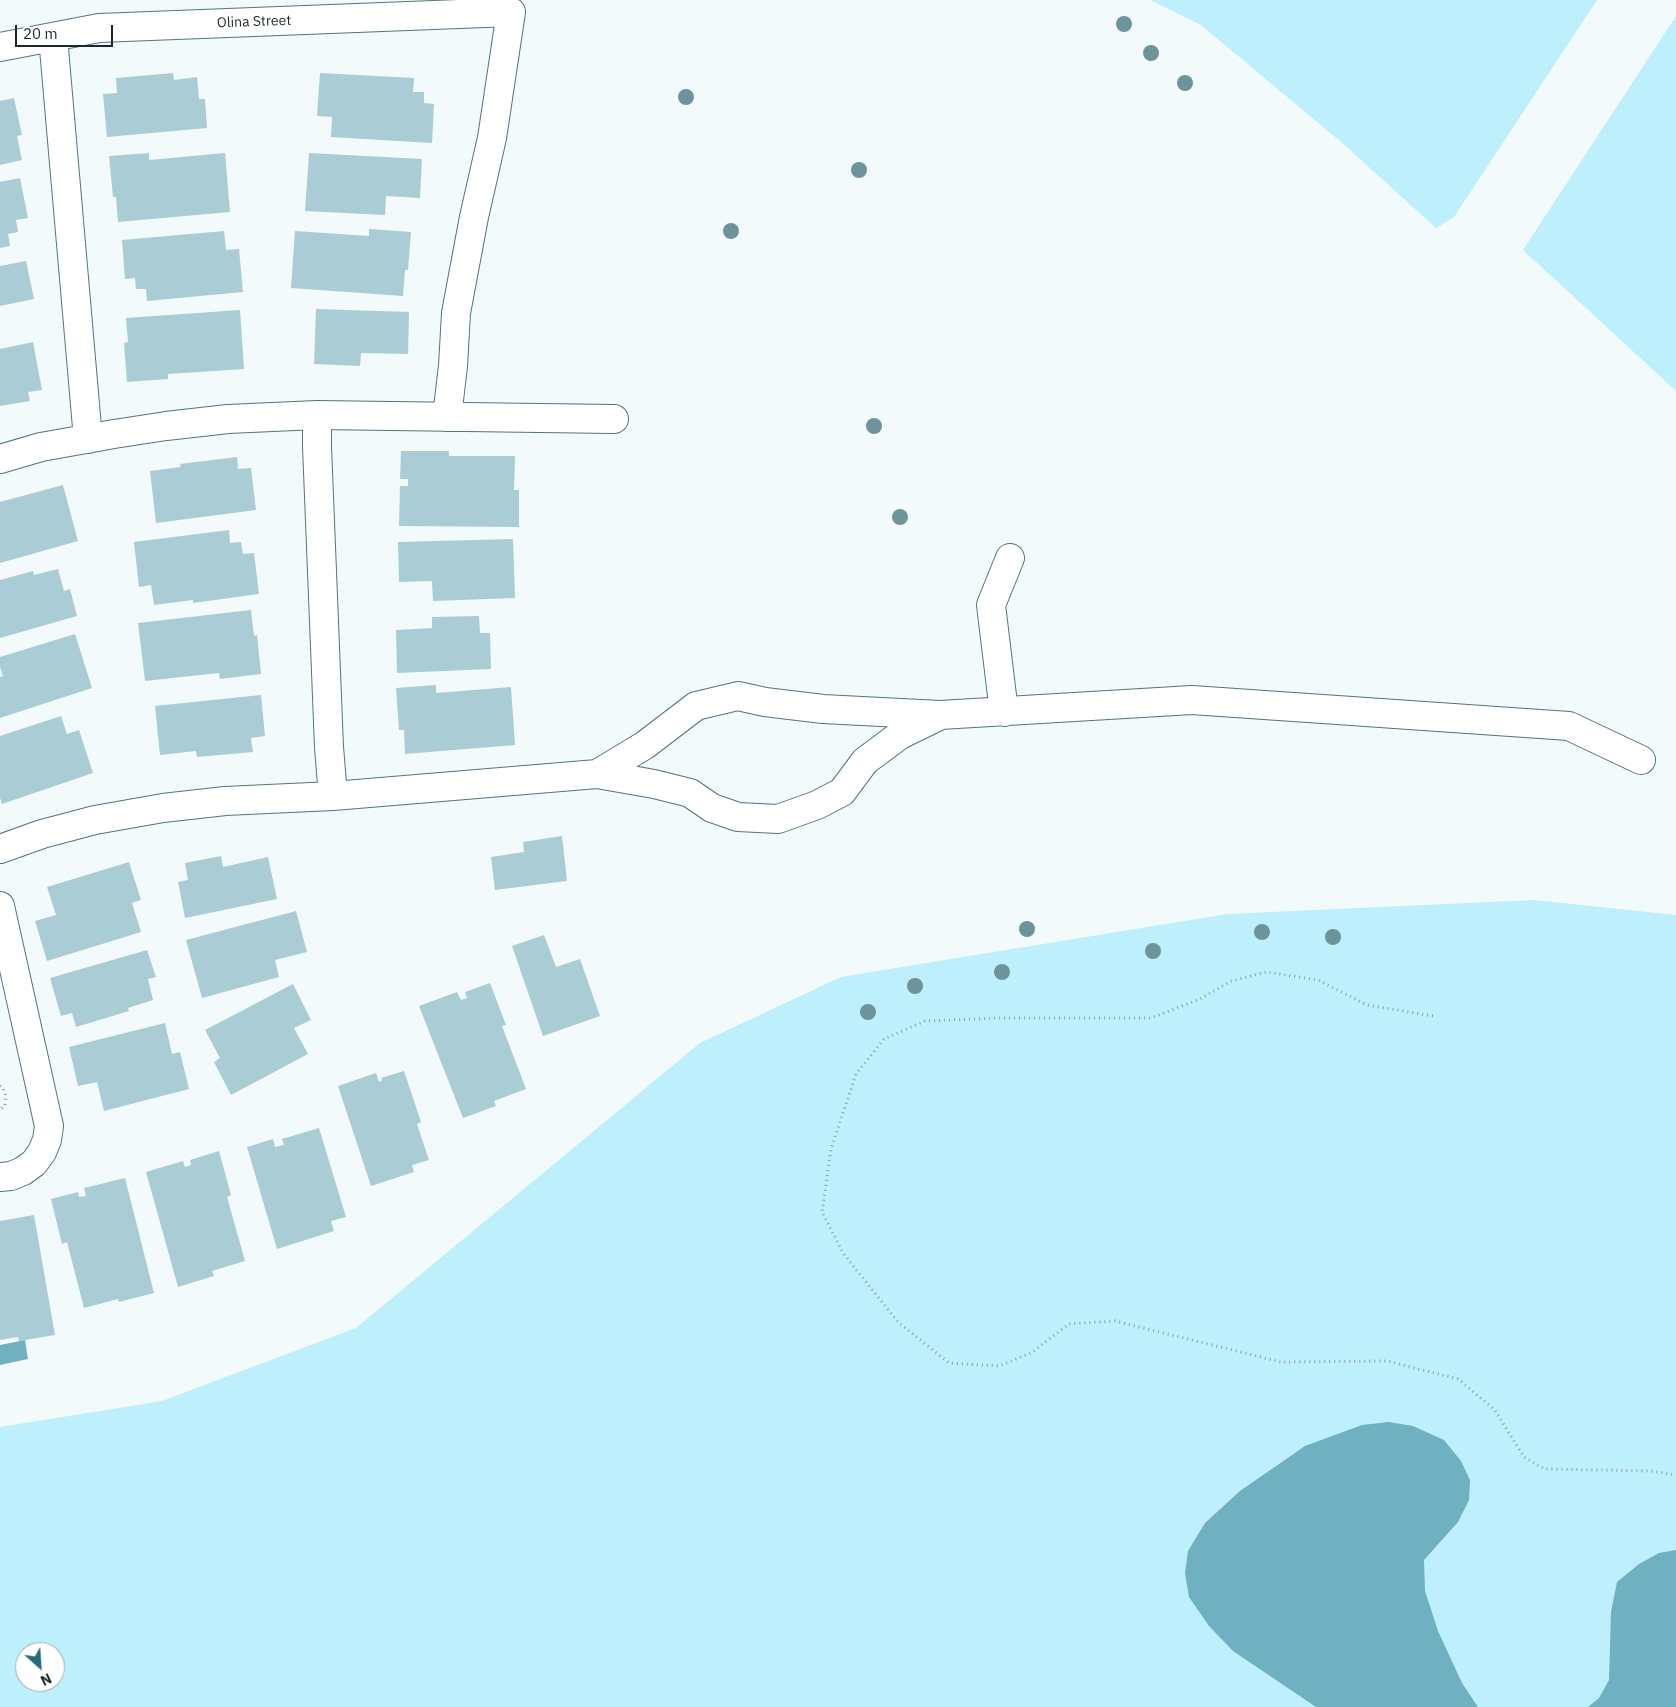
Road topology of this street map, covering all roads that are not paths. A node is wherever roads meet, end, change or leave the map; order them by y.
1 (53, 37) junction
2 (0, 47) edge
3 (317, 415) junction
4 (447, 417) junction
5 (614, 419) dead end
6 (88, 439) junction
7 (0, 459) edge
8 (1010, 558) dead end
9 (1004, 712) junction
10 (940, 716) junction
11 (1642, 760) dead end
12 (597, 774) junction
13 (333, 796) junction
14 (0, 849) edge
15 (0, 906) edge
16 (0, 1177) edge

1 - 2 street, Olina Street
1 - 4 street, Olina Street
1 - 6 street
3 - 4 street
3 - 6 street
3 - 13 street
4 - 5 street
6 - 7 street
8 - 9 street
9 - 10 street
9 - 11 street
10 - 12 street
10 - 12 street
12 - 13 street
13 - 14 street
15 - 16 street

